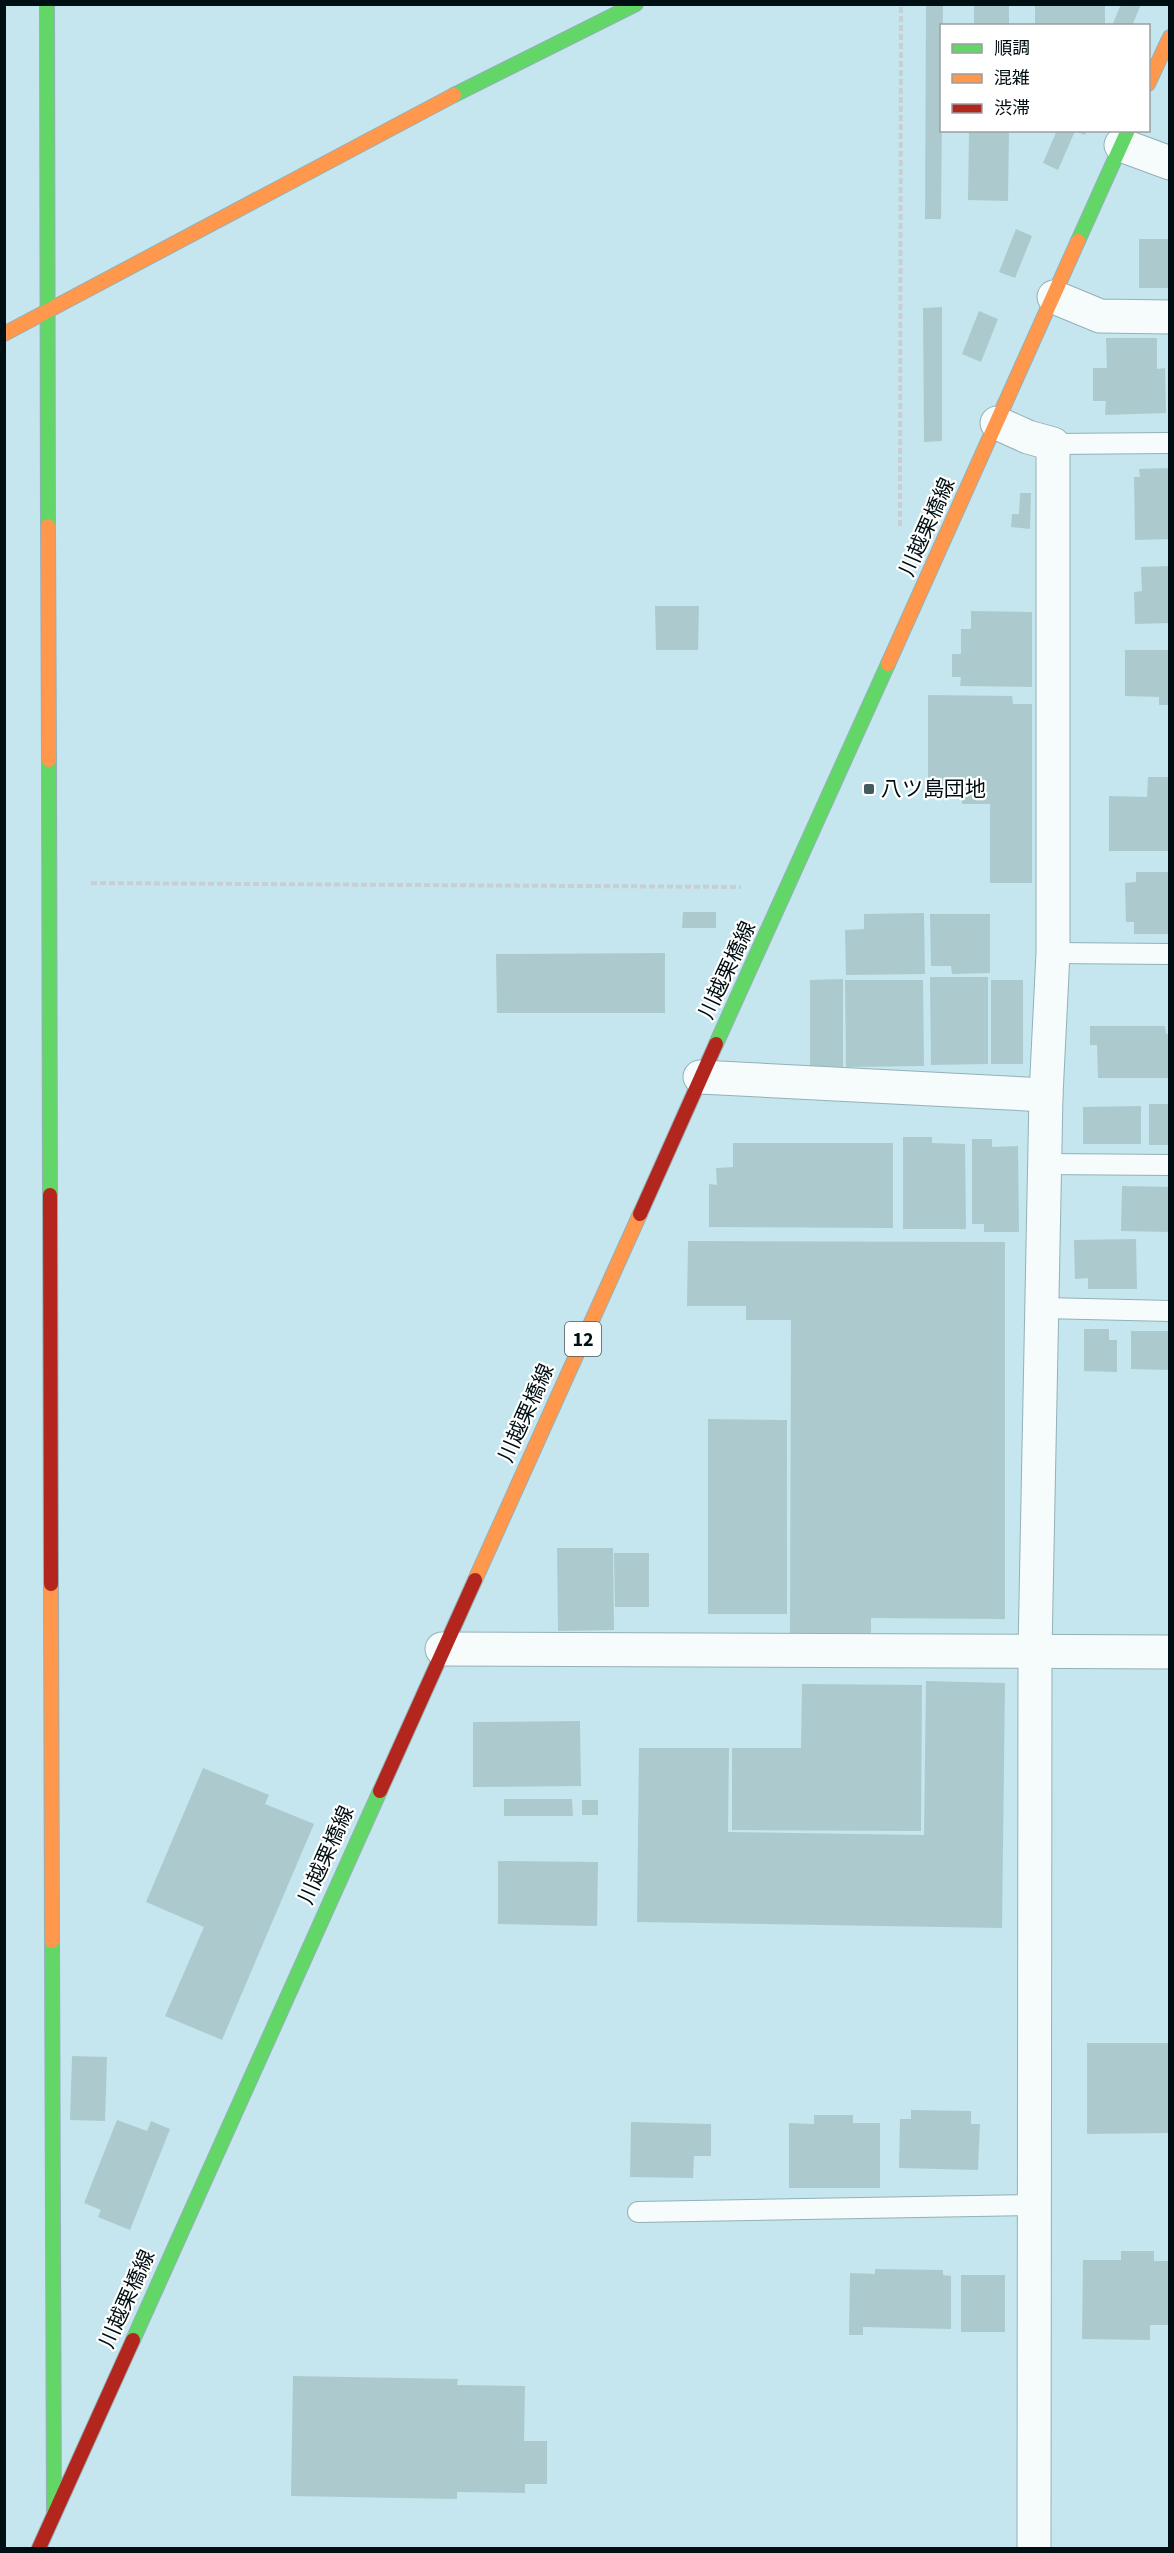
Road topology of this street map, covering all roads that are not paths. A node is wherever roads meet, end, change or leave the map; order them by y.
1 (47, 4) edge
2 (636, 4) edge
3 (1170, 37) edge
4 (1150, 82) edge
5 (1125, 138) edge
6 (1170, 163) edge
7 (1054, 297) junction
8 (47, 312) junction
9 (1170, 316) edge
10 (4, 334) edge
11 (997, 423) junction
12 (1053, 444) junction
13 (1170, 444) edge
14 (1053, 953) junction
15 (1170, 954) edge
16 (700, 1077) junction
17 (1046, 1095) junction
18 (1045, 1164) junction
19 (1170, 1165) edge
20 (1044, 1308) junction
21 (1170, 1311) edge
22 (442, 1649) junction
23 (1035, 1651) junction
24 (1170, 1652) edge
25 (1035, 2205) junction
26 (638, 2212) dead end
27 (54, 2513) junction
28 (39, 2548) edge
29 (1034, 2548) edge

1 - 8 street
2 - 8 street
3 - 4 street
5 - 6 street
5 - 7 street, 川越栗橋線 / 12
7 - 9 street
7 - 11 street, 川越栗橋線 / 12
8 - 10 street
8 - 27 street
11 - 12 street
11 - 16 street, 川越栗橋線 / 12
12 - 13 lane
12 - 14 street
14 - 15 lane
14 - 17 street
16 - 17 street
16 - 22 street, 川越栗橋線 / 12
17 - 18 street
18 - 19 lane
18 - 20 street
20 - 21 lane
20 - 23 street
22 - 23 street
22 - 27 street, 川越栗橋線 / 12
23 - 24 street
23 - 25 street
25 - 26 lane
25 - 29 street
27 - 28 street, 川越栗橋線 / 12

